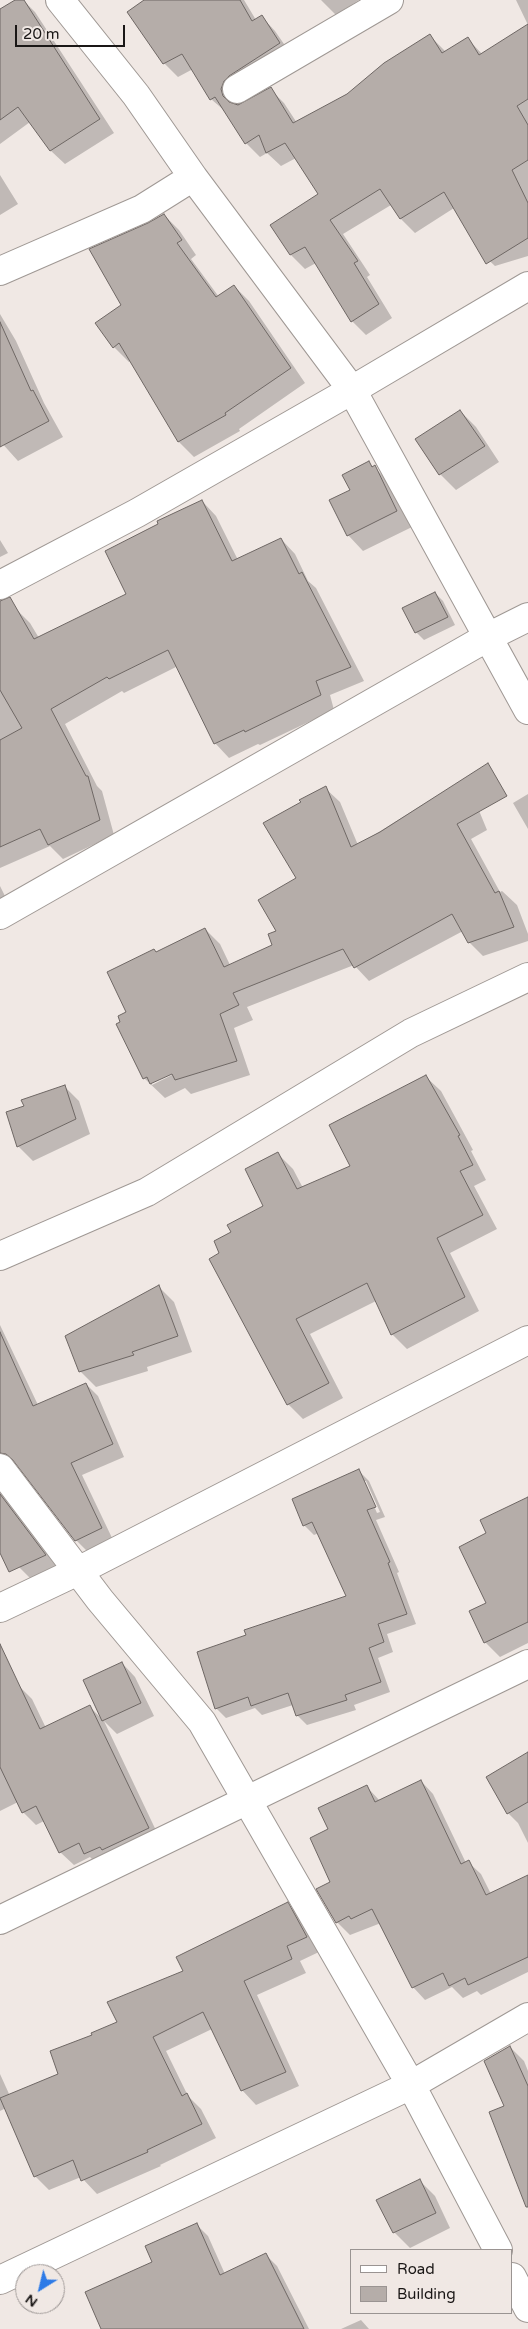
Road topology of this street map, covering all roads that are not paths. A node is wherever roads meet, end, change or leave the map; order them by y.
1 (60, 0) edge
2 (389, 0) edge
3 (237, 89) dead end
4 (193, 177) junction
5 (0, 271) edge
6 (528, 286) edge
7 (352, 390) junction
8 (0, 585) edge
9 (528, 617) edge
10 (488, 637) junction
11 (528, 710) edge
12 (0, 915) edge
13 (528, 977) edge
14 (0, 1256) edge
15 (528, 1340) edge
16 (0, 1468) edge
17 (78, 1571) junction
18 (0, 1608) edge
19 (528, 1664) edge
20 (247, 1800) junction
21 (0, 1920) edge
22 (528, 2016) edge
23 (411, 2085) junction
24 (497, 2249) edge
25 (513, 2279) edge
26 (0, 2280) edge
27 (528, 2308) edge

1 - 4 street
2 - 3 street
4 - 5 street
4 - 7 street
6 - 7 street
7 - 8 street
7 - 10 street
9 - 10 street
10 - 11 street
10 - 12 street
13 - 14 street
15 - 17 street
16 - 17 street
17 - 18 street
17 - 20 street
19 - 20 street
20 - 21 street
20 - 23 street
22 - 23 street
23 - 24 street
23 - 26 street
25 - 27 street

